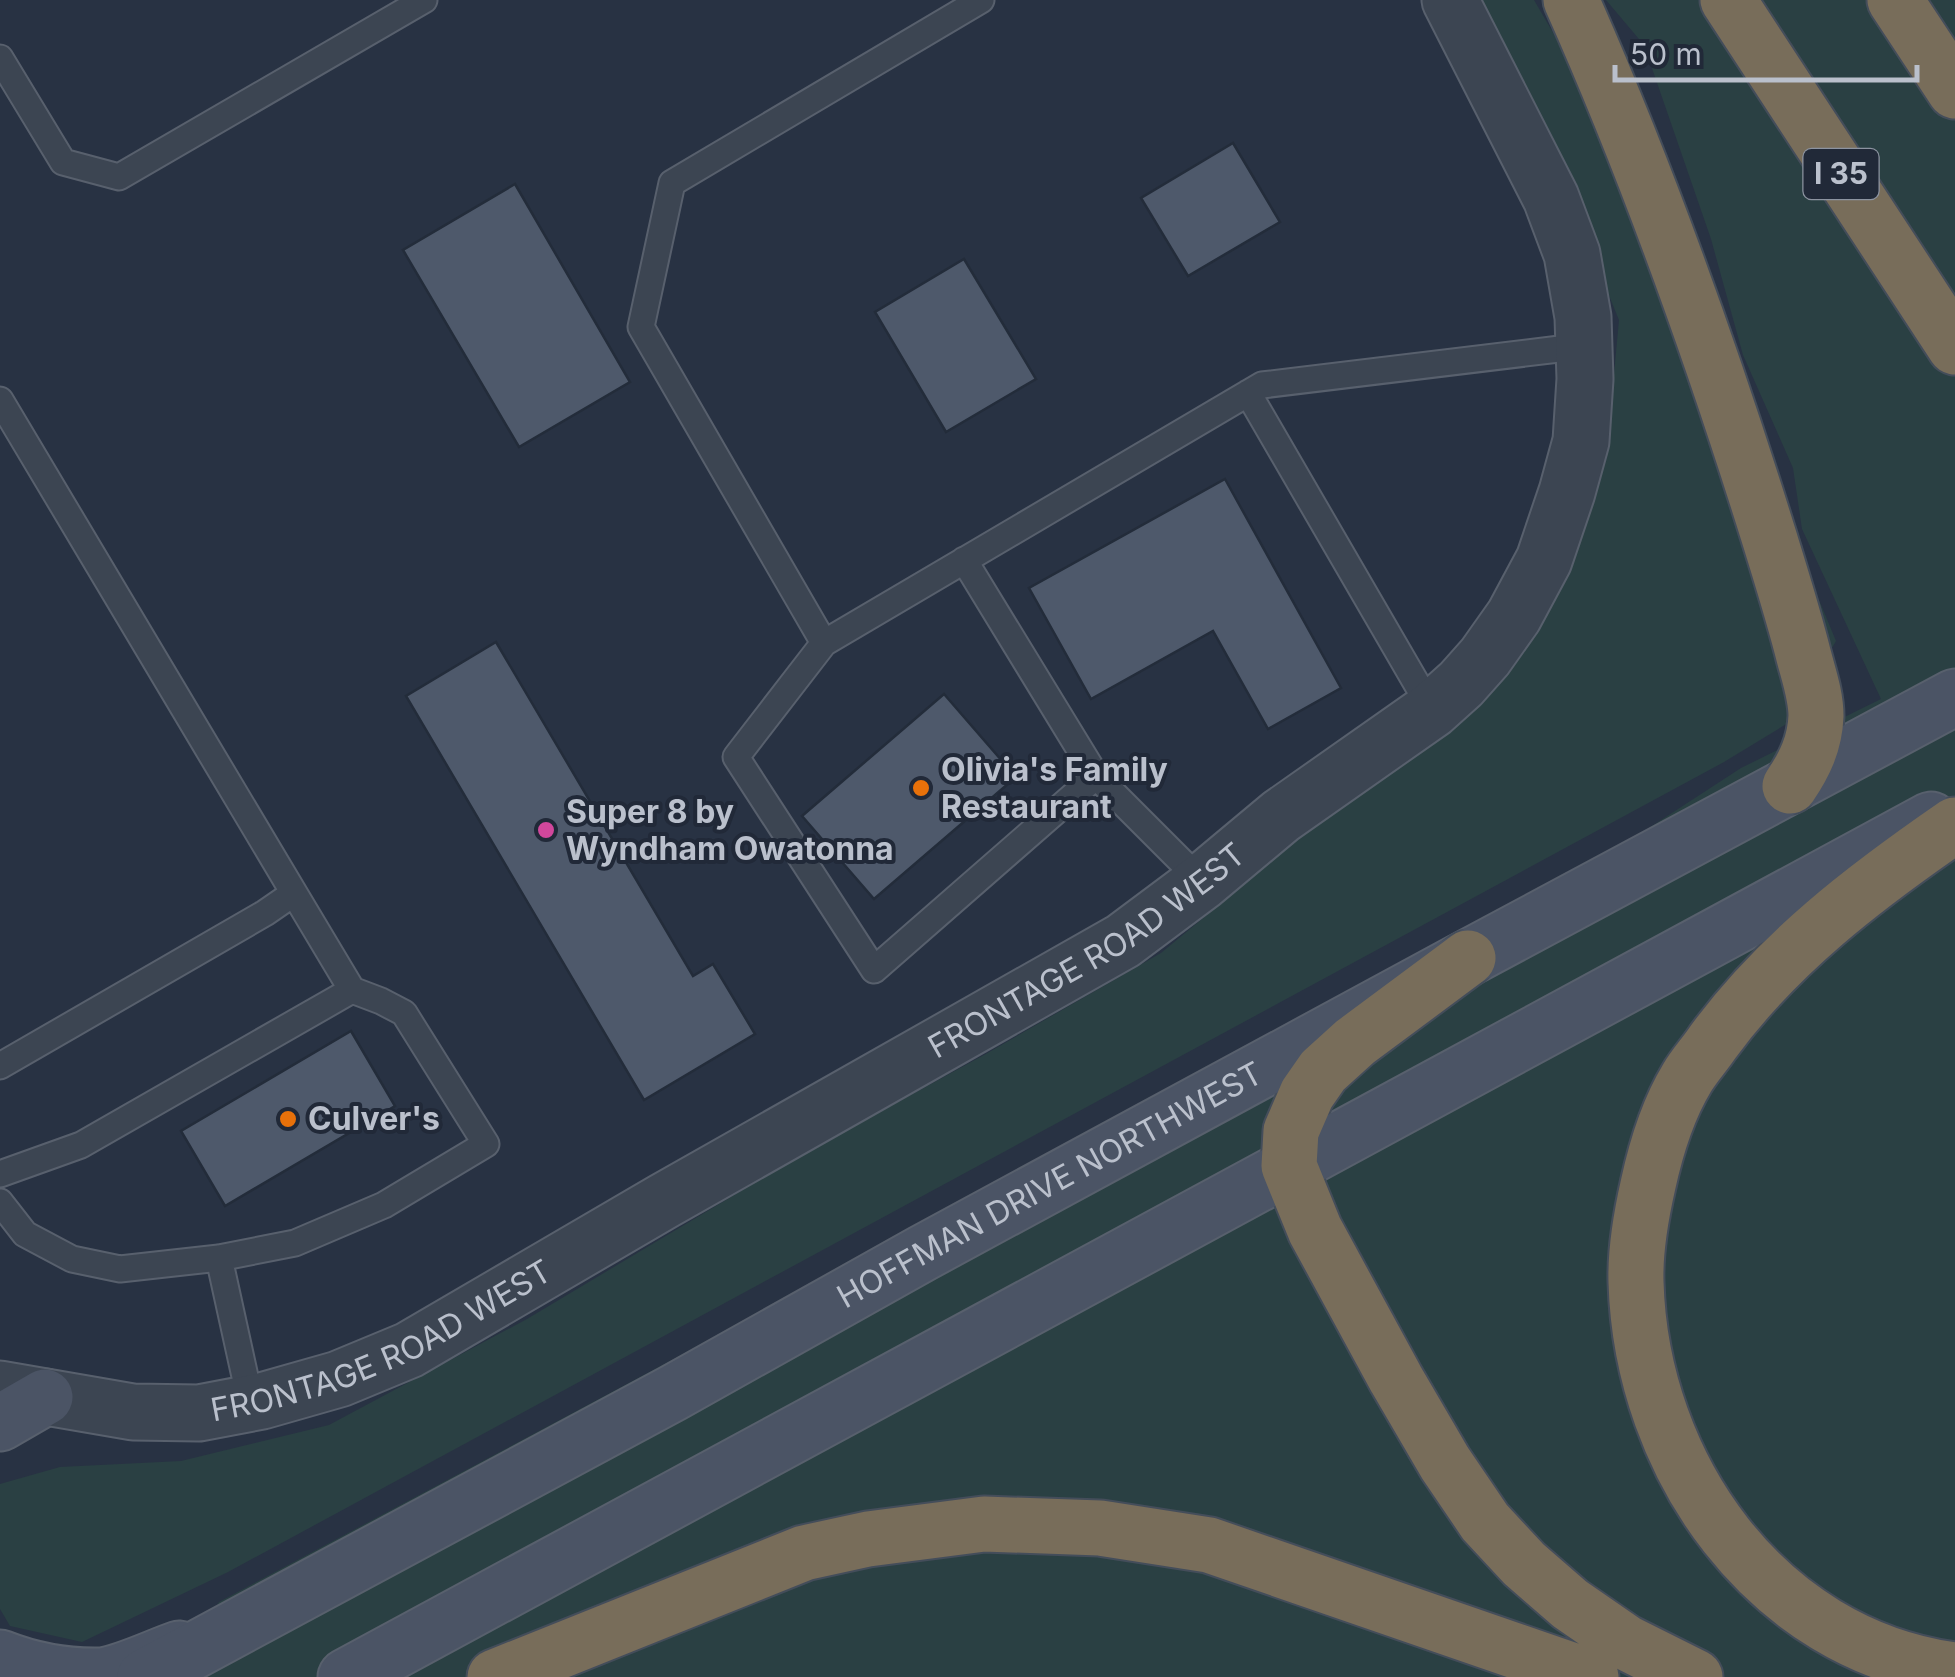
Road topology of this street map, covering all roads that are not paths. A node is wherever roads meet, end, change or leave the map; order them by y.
1 (981, 0) edge
2 (1450, 0) edge
3 (1571, 0) edge
4 (1728, 0) edge
5 (1895, 0) edge
6 (413, 3) edge
7 (0, 58) edge
8 (1955, 91) edge
9 (1584, 346) junction
10 (1955, 347) edge
11 (1248, 393) junction
12 (0, 400) edge
13 (964, 560) junction
14 (824, 643) junction
15 (1955, 697) edge
16 (1432, 710) junction
17 (1096, 776) junction
18 (1790, 786) junction
19 (1955, 808) edge
20 (1955, 826) edge
21 (1202, 882) junction
22 (294, 893) junction
23 (1468, 958) junction
24 (352, 990) junction
25 (0, 1066) edge
26 (1289, 1166) junction
27 (0, 1174) edge
28 (0, 1202) edge
29 (220, 1258) junction
30 (15, 1403) edge
31 (251, 1404) junction
32 (228, 1631) junction
33 (0, 1658) edge
34 (1955, 1670) edge
35 (145, 1677) edge
36 (346, 1677) edge
37 (496, 1677) edge
38 (1590, 1677) edge
39 (1695, 1677) edge

1 - 14 lane
2 - 9 street, FRONTAGE ROAD WEST
3 - 18 highway
4 - 10 highway, I 35
5 - 8 highway
6 - 7 lane
9 - 11 lane
9 - 16 street, FRONTAGE ROAD WEST
11 - 13 lane
11 - 16 lane
12 - 22 lane
13 - 14 lane
13 - 17 lane
14 - 17 lane
15 - 18 main road, HOFFMAN DRIVE NORTHWEST
16 - 21 street, FRONTAGE ROAD WEST
17 - 21 lane
18 - 23 main road, HOFFMAN DRIVE NORTHWEST
19 - 26 main road
20 - 34 highway
21 - 31 street, FRONTAGE ROAD WEST
22 - 24 lane
22 - 25 lane
23 - 26 highway
23 - 32 main road, HOFFMAN DRIVE NORTHWEST
24 - 27 lane
24 - 29 lane
26 - 36 main road
26 - 39 highway
28 - 29 lane
29 - 31 lane
30 - 31 street, FRONTAGE ROAD WEST
32 - 33 main road
32 - 35 main road, HOFFMAN DRIVE NORTHWEST
37 - 38 highway

